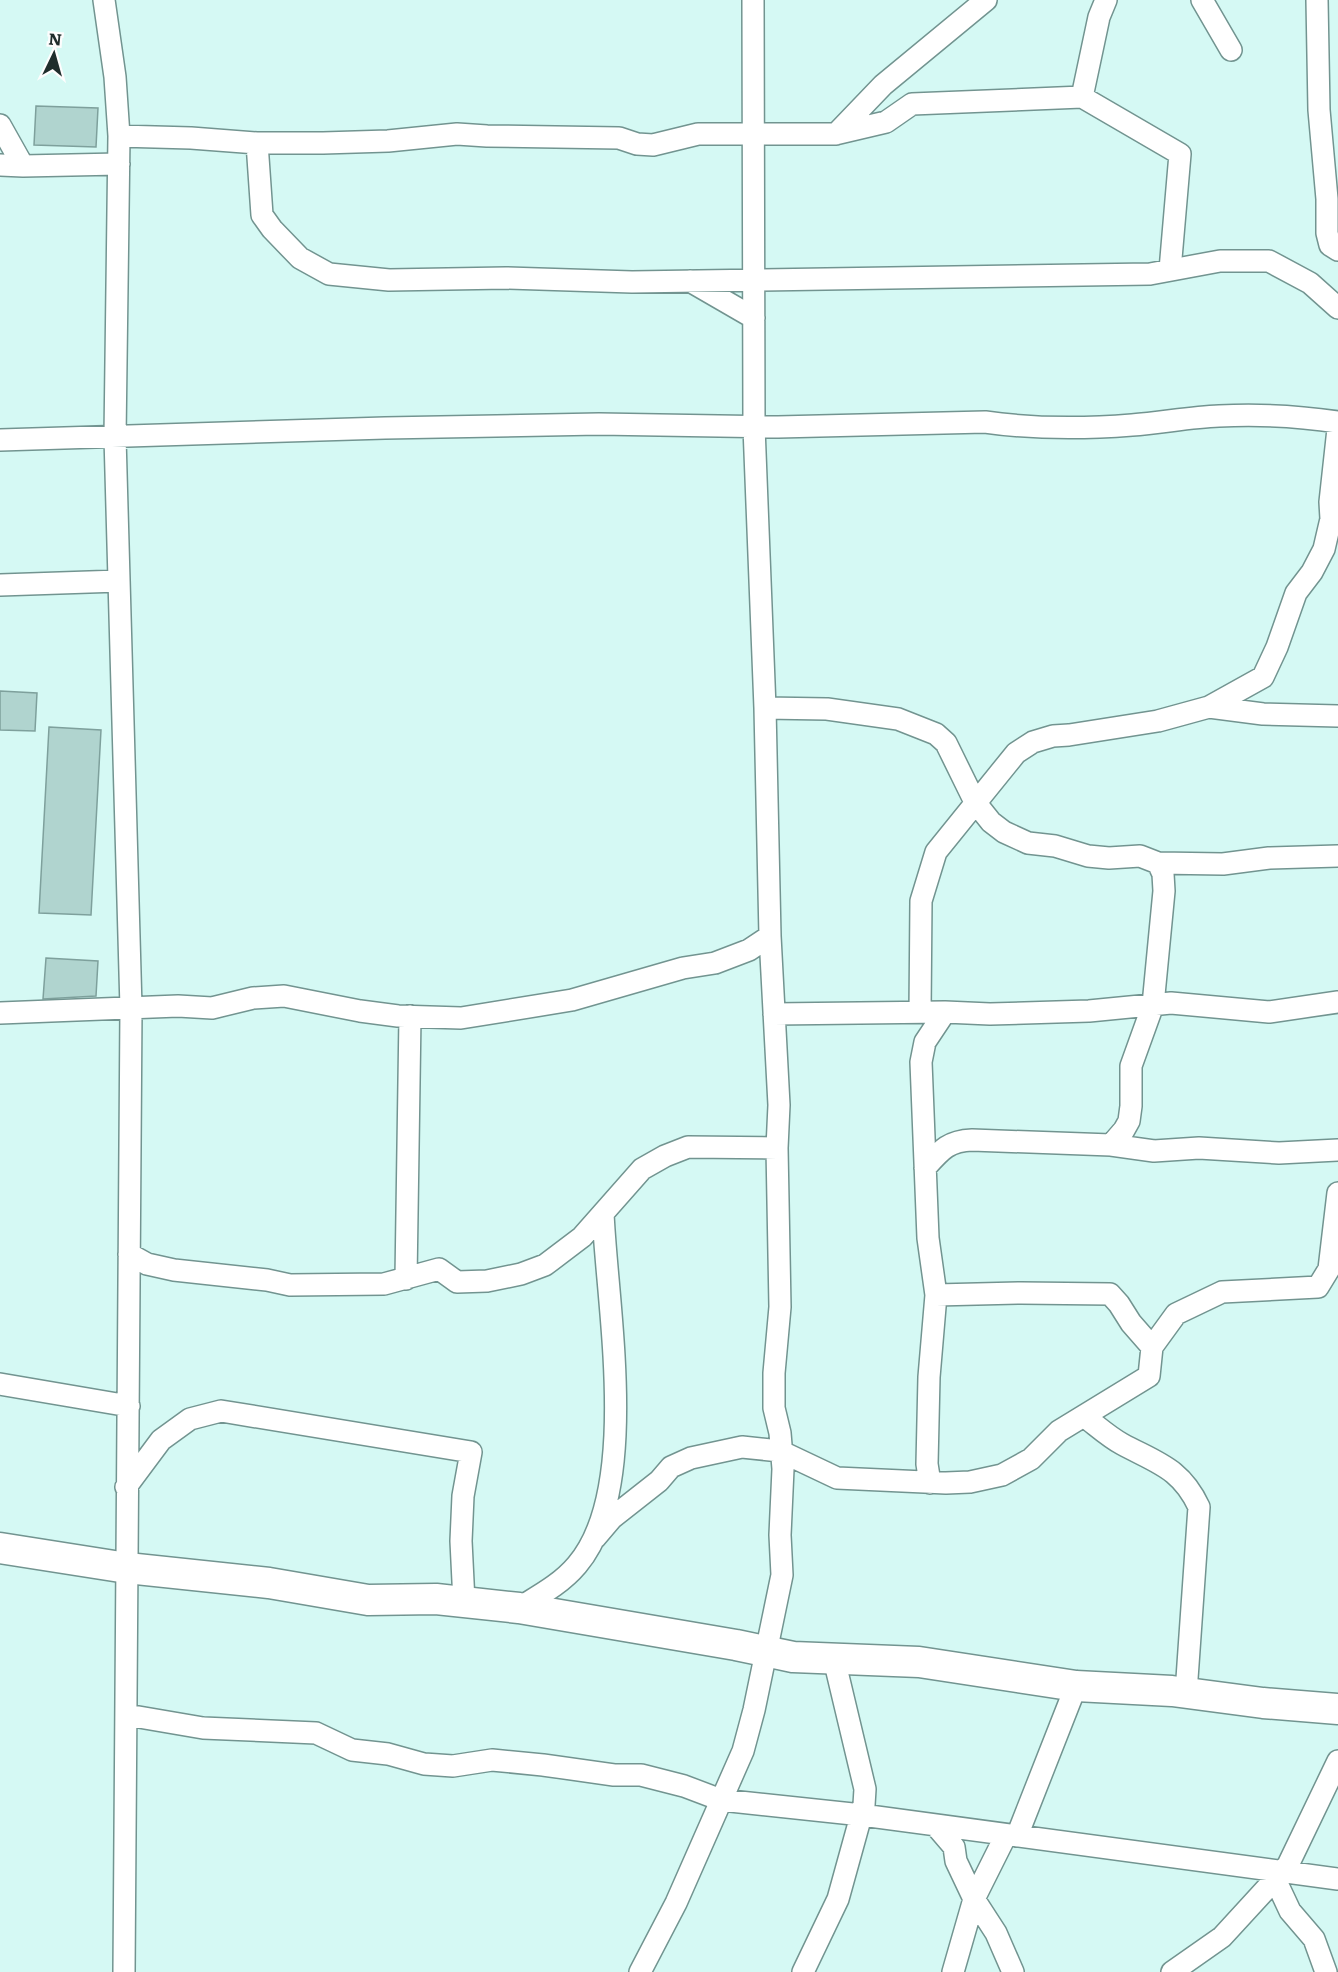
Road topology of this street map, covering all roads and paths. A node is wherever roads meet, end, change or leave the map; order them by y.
1 (104, 0) edge
2 (753, 0) edge
3 (986, 0) edge
4 (1106, 0) edge
5 (1202, 0) edge
6 (1317, 0) edge
7 (1231, 50) dead end
8 (1082, 97) junction
9 (0, 125) edge
10 (753, 133) junction
11 (835, 134) junction
12 (119, 136) junction
13 (257, 143) junction
14 (118, 164) junction
15 (0, 165) edge
16 (23, 166) junction
17 (1338, 250) edge
18 (1170, 270) junction
19 (754, 280) junction
20 (689, 281) junction
21 (1338, 308) edge
22 (754, 318) junction
23 (1338, 422) edge
24 (754, 427) junction
25 (1338, 429) edge
26 (115, 437) junction
27 (0, 440) edge
28 (119, 581) junction
29 (0, 585) edge
30 (1209, 707) junction
31 (765, 708) junction
32 (1338, 716) edge
33 (975, 802) junction
34 (1338, 856) edge
35 (1158, 863) junction
36 (770, 936) junction
37 (1338, 1002) edge
38 (1153, 1005) junction
39 (131, 1008) junction
40 (920, 1012) junction
41 (945, 1012) junction
42 (0, 1013) edge
43 (774, 1014) junction
44 (410, 1016) junction
45 (1111, 1145) junction
46 (777, 1148) junction
47 (1338, 1150) edge
48 (925, 1168) junction
49 (1338, 1193) edge
50 (603, 1213) junction
51 (129, 1254) junction
52 (406, 1279) junction
53 (936, 1294) junction
54 (1152, 1347) junction
55 (0, 1384) edge
56 (129, 1406) junction
57 (1085, 1417) junction
58 (780, 1451) junction
59 (930, 1483) junction
60 (126, 1487) junction
61 (595, 1538) junction
62 (0, 1548) edge
63 (127, 1568) junction
64 (464, 1602) junction
65 (519, 1608) junction
66 (766, 1652) junction
67 (834, 1659) junction
68 (1076, 1686) junction
69 (1186, 1693) junction
70 (1338, 1709) edge
71 (127, 1715) junction
72 (1338, 1761) edge
73 (721, 1800) junction
74 (862, 1815) junction
75 (936, 1826) junction
76 (1011, 1836) junction
77 (1279, 1875) junction
78 (1338, 1879) edge
79 (974, 1899) junction
80 (124, 1972) edge
81 (640, 1972) edge
82 (803, 1972) edge
83 (953, 1972) edge
84 (1013, 1972) edge
85 (1172, 1972) edge
86 (1326, 1972) edge

1 - 12 street
2 - 10 street
3 - 11 street
4 - 8 street
5 - 7 street
6 - 17 street
8 - 11 street
8 - 18 street
9 - 16 street
10 - 11 street
10 - 13 street
10 - 19 street
12 - 13 street
12 - 14 street
13 - 20 street
14 - 16 street
14 - 26 street
15 - 16 street
18 - 19 street
18 - 21 street
19 - 20 street
19 - 22 street
20 - 22 street
22 - 24 street
23 - 24 street
24 - 26 street
24 - 31 street
25 - 30 street
26 - 27 street
26 - 28 street
28 - 29 street
28 - 39 street
30 - 32 street
30 - 33 street
31 - 33 street
31 - 36 street
33 - 35 street
33 - 40 street
34 - 35 street
35 - 38 street
36 - 43 street
36 - 44 street
37 - 38 street
38 - 41 street
38 - 45 street
39 - 42 street
39 - 44 street
39 - 51 street
40 - 41 street
40 - 43 street
41 - 48 street
43 - 46 street
44 - 52 street
45 - 47 street
45 - 48 street
46 - 50 street
46 - 58 street
48 - 53 street
49 - 54 street
50 - 52 street
50 - 61 street
51 - 52 street
51 - 56 street
53 - 54 street
53 - 59 street
54 - 57 street
55 - 56 street
56 - 60 street
57 - 59 street
57 - 69 street
58 - 59 street
58 - 61 street
58 - 66 street
60 - 63 street
60 - 64 street
61 - 65 street
62 - 63 street
63 - 64 street
63 - 71 street
64 - 65 street
65 - 66 street
66 - 67 street
66 - 73 street
67 - 68 street
67 - 74 street
68 - 69 street
68 - 76 street
69 - 70 street
71 - 73 street
71 - 80 street
72 - 77 street
73 - 74 street
73 - 81 street
74 - 75 street
74 - 82 street
75 - 76 street
75 - 79 street
76 - 77 street
76 - 79 street
77 - 78 street
77 - 85 street
77 - 86 street
79 - 83 street
79 - 84 street

